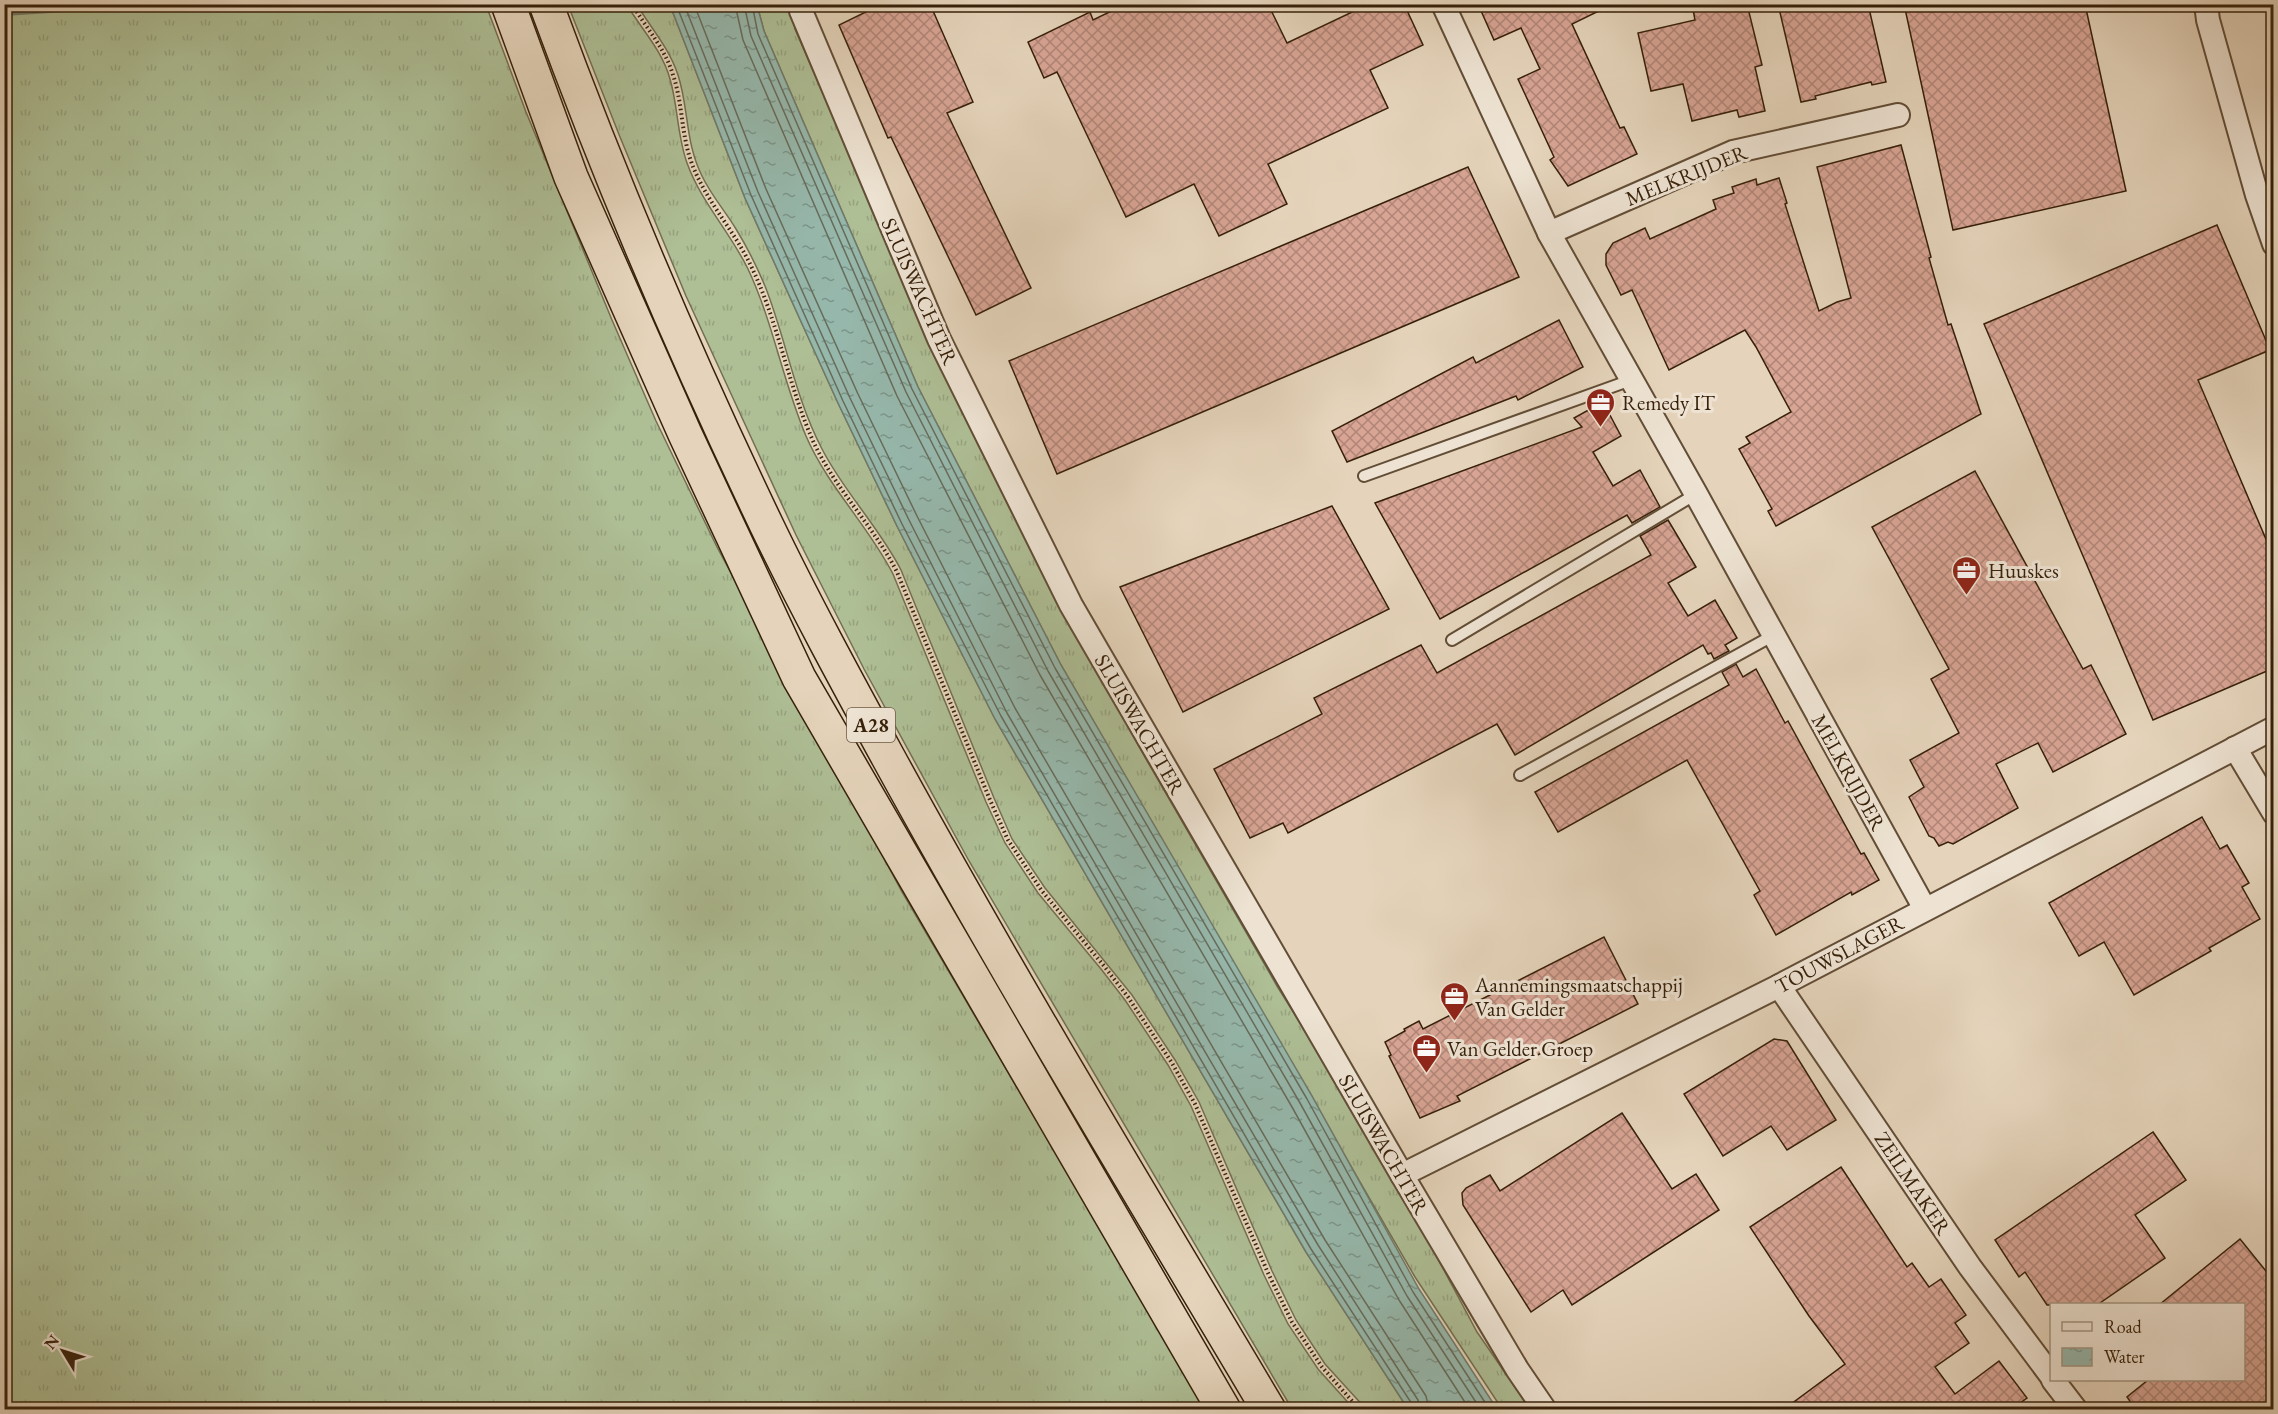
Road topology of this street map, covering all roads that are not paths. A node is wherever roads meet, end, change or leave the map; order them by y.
1 (508, 4) edge
2 (546, 4) edge
3 (800, 4) edge
4 (1443, 4) edge
5 (2206, 4) edge
6 (1898, 114) dead end
7 (2265, 193) edge
8 (1549, 233) junction
9 (2274, 244) edge
10 (1631, 380) junction
11 (1364, 476) dead end
12 (1696, 494) junction
13 (1774, 635) junction
14 (1452, 640) dead end
15 (2274, 728) edge
16 (2235, 748) junction
17 (1520, 775) dead end
18 (2274, 813) edge
19 (1925, 909) junction
20 (1779, 986) junction
21 (1401, 1175) junction
22 (2050, 1375) edge
23 (2054, 1381) edge
24 (1224, 1410) edge
25 (1269, 1410) edge
26 (1545, 1410) edge
27 (2076, 1410) edge

1 - 24 highway, A28
2 - 25 highway, A28
3 - 21 street, SLUISWACHTER
4 - 8 street, MELKRIJDER
5 - 7 street
6 - 8 street, MELKRIJDER
7 - 9 street
8 - 10 street, MELKRIJDER
10 - 11 lane
10 - 12 street, MELKRIJDER
12 - 13 street, MELKRIJDER
12 - 14 lane
13 - 17 lane
13 - 19 street, MELKRIJDER
15 - 16 street, TOUWSLAGER
16 - 18 street
16 - 19 street, TOUWSLAGER
19 - 20 street, TOUWSLAGER
20 - 21 street, TOUWSLAGER
20 - 22 street, ZEILMAKER
21 - 26 street, SLUISWACHTER
23 - 27 street, ZEILMAKER

